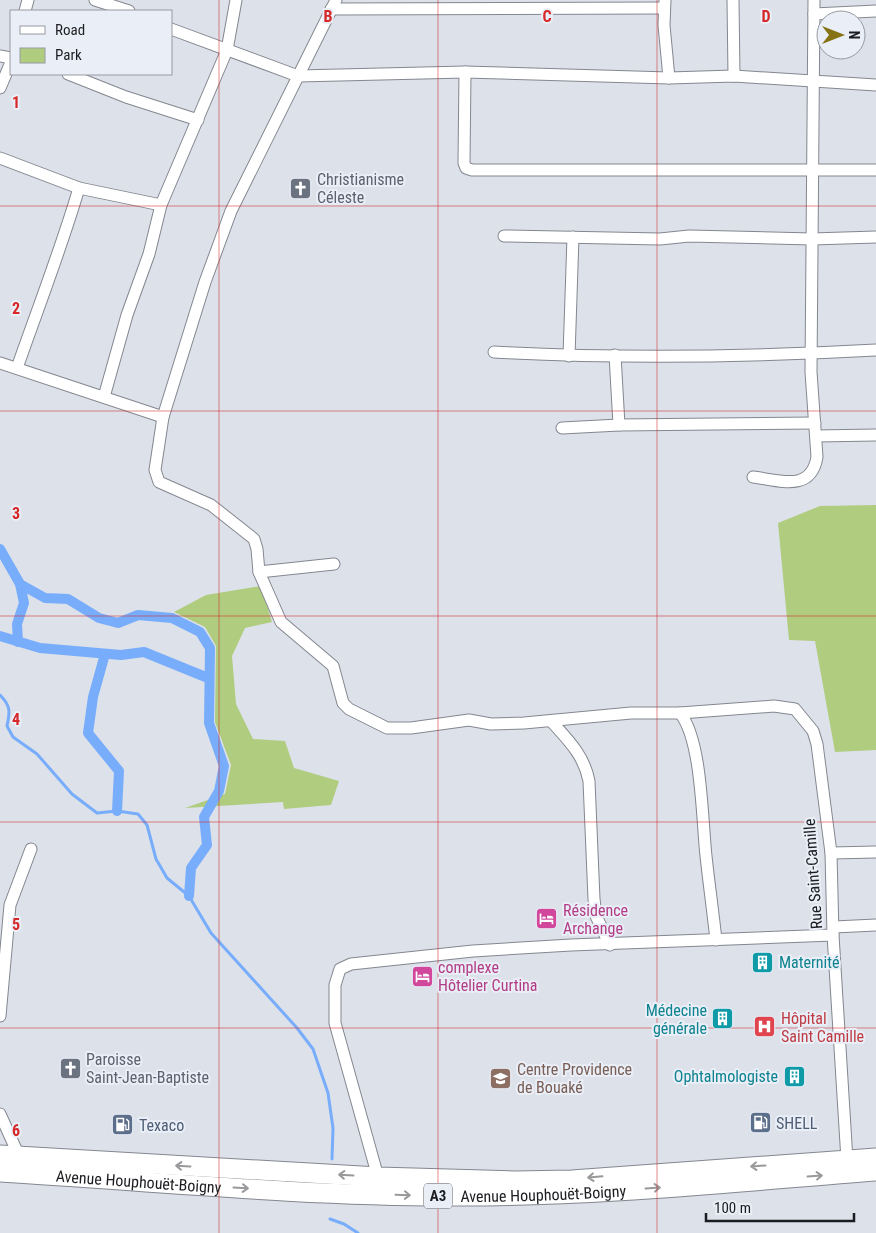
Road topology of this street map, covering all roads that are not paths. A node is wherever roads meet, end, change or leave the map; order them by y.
1 (94, 0) edge
2 (236, 0) edge
3 (733, 0) edge
4 (814, 0) edge
5 (665, 4) edge
6 (334, 5) edge
7 (126, 10) edge
8 (876, 11) edge
9 (814, 14) junction
10 (172, 29) edge
11 (227, 50) junction
12 (10, 63) edge
13 (464, 72) junction
14 (71, 75) edge
15 (298, 76) junction
16 (734, 76) junction
17 (669, 78) junction
18 (814, 82) junction
19 (876, 85) edge
20 (0, 88) edge
21 (198, 120) junction
22 (0, 158) edge
23 (812, 170) junction
24 (876, 170) edge
25 (78, 188) junction
26 (161, 205) junction
27 (504, 236) dead end
28 (573, 237) junction
29 (876, 237) edge
30 (812, 239) junction
31 (876, 350) edge
32 (494, 352) dead end
33 (813, 354) junction
34 (615, 355) junction
35 (569, 356) junction
36 (0, 363) edge
37 (17, 368) junction
38 (104, 397) junction
39 (163, 416) junction
40 (815, 423) junction
41 (619, 424) junction
42 (562, 428) dead end
43 (876, 435) edge
44 (816, 436) junction
45 (753, 477) dead end
46 (334, 564) dead end
47 (259, 572) junction
48 (680, 713) junction
49 (551, 721) junction
50 (31, 849) dead end
51 (876, 852) edge
52 (831, 853) junction
53 (876, 925) edge
54 (834, 931) junction
55 (716, 940) junction
56 (610, 945) junction
57 (0, 1016) edge
58 (0, 1114) edge
59 (0, 1155) edge
60 (19, 1156) junction
61 (876, 1158) edge
62 (848, 1160) junction
63 (876, 1171) edge
64 (0, 1172) edge
65 (378, 1177) junction

1 - 7 street
2 - 11 street
3 - 16 street
4 - 9 street
5 - 6 street
5 - 17 street
6 - 15 street
8 - 9 street
9 - 18 street
10 - 11 street
11 - 15 street
11 - 21 street
12 - 20 street
13 - 15 street
13 - 17 street
13 - 23 street
14 - 21 street
15 - 39 street
16 - 17 street
16 - 18 street
18 - 19 street
18 - 23 street
21 - 26 street
22 - 25 street
23 - 24 street
23 - 30 street
25 - 26 street
25 - 37 street
26 - 38 street
27 - 28 street
28 - 30 street
28 - 35 street
29 - 30 street
30 - 33 street
31 - 33 street
32 - 35 street
33 - 34 street
33 - 40 street
34 - 35 street
34 - 41 street
36 - 37 street
37 - 38 street
38 - 39 street
39 - 47 street
40 - 41 street
40 - 44 street
41 - 42 street
43 - 44 street
44 - 45 street
46 - 47 street
47 - 49 street
48 - 49 street
48 - 52 street, Rue Saint-Camille
48 - 55 street
49 - 56 street
50 - 57 street
51 - 52 street
52 - 54 street, Rue Saint-Camille
53 - 54 street
54 - 55 street
54 - 62 street, Rue Saint-Camille
55 - 56 street
56 - 65 street
58 - 60 street
59 - 60 highway, Avenue Houphouët-Boigny / A3
65 -> 60 highway, Avenue Houphouët-Boigny / A3
61 - 62 highway, Avenue Houphouët-Boigny / A3
62 -> 65 highway, Avenue Houphouët-Boigny / A3
64 -> 63 highway, Avenue Houphouët-Boigny / A3

